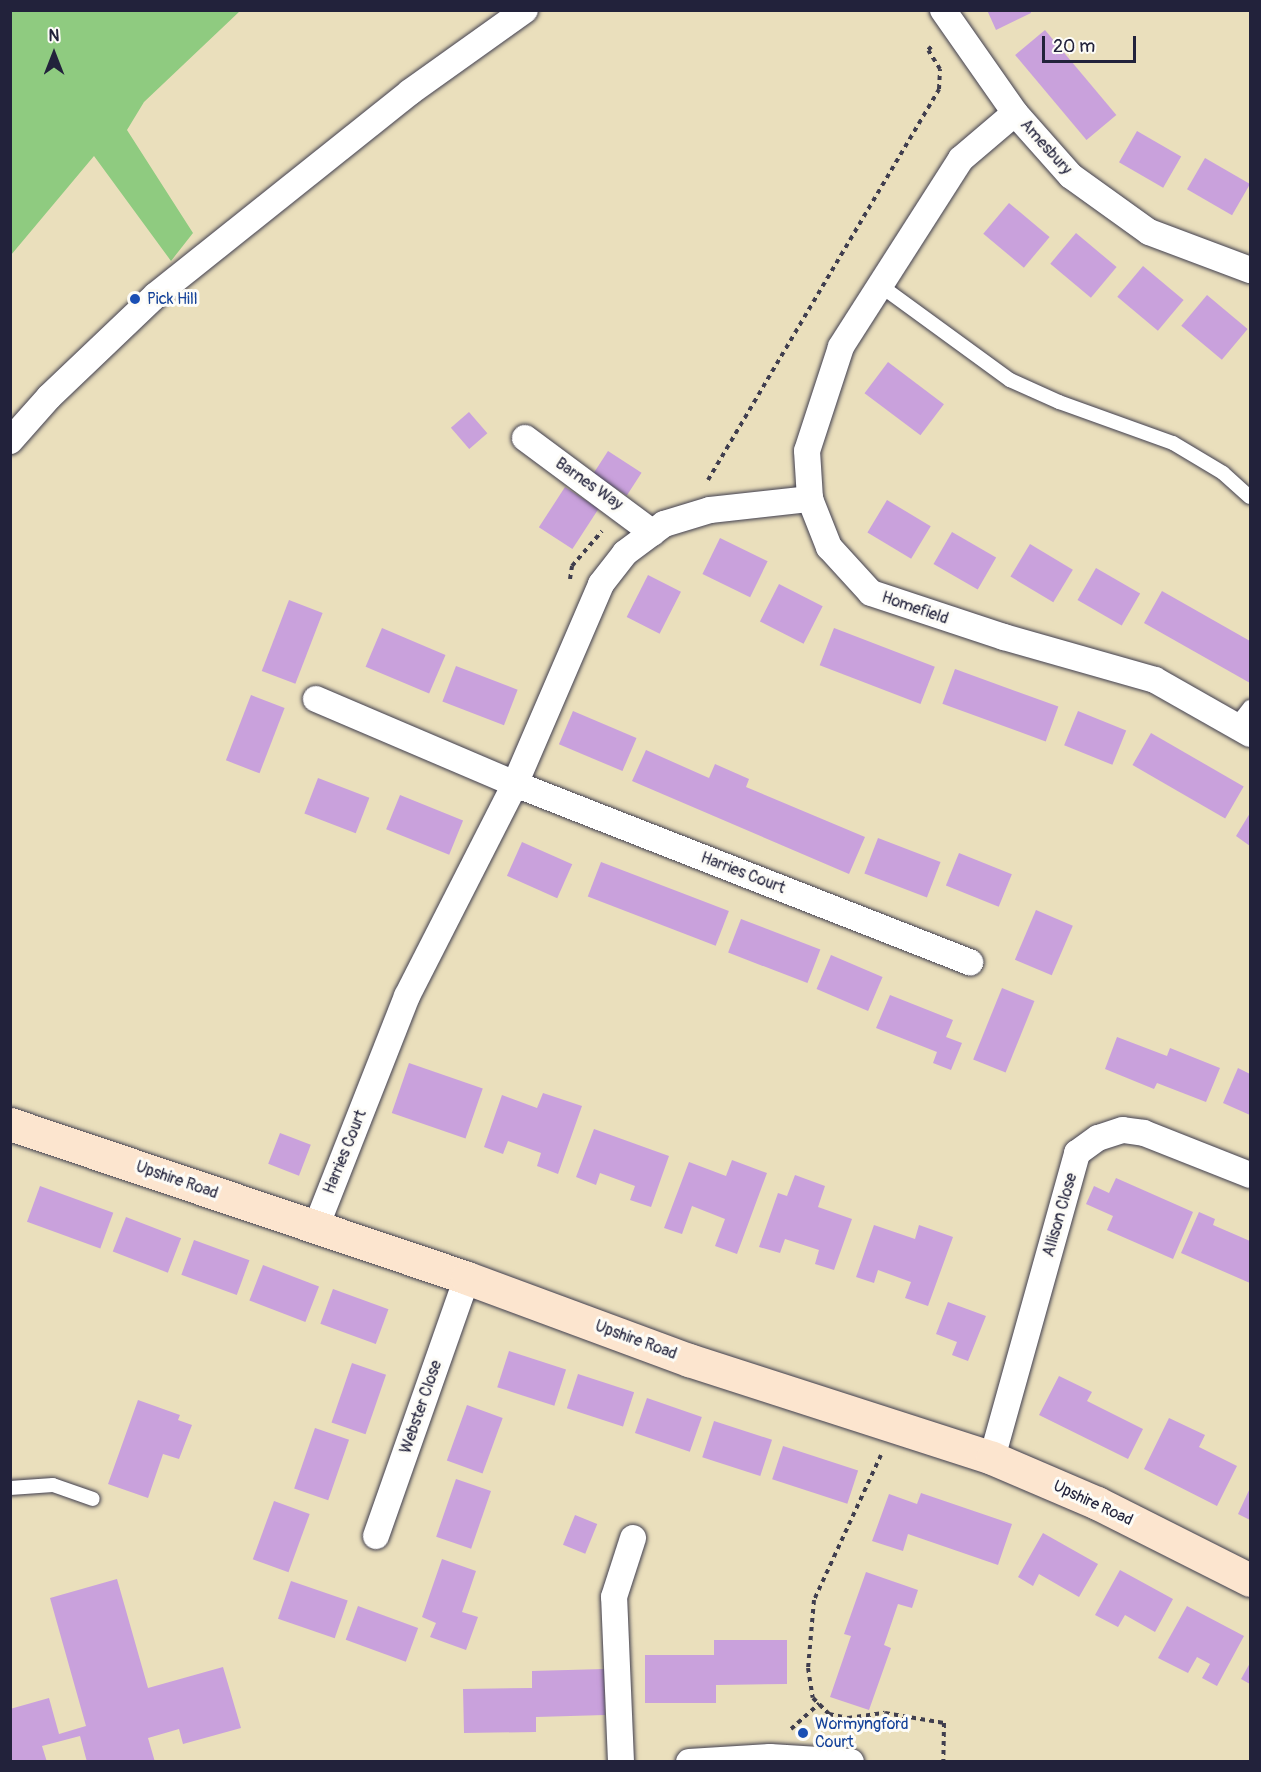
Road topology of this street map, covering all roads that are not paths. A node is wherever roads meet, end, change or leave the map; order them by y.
1 (525, 10) edge
2 (949, 18) edge
3 (1015, 113) junction
4 (1251, 270) edge
5 (881, 286) junction
6 (525, 438) dead end
7 (10, 441) edge
8 (1251, 497) edge
9 (810, 499) junction
10 (652, 532) junction
11 (316, 699) dead end
12 (1246, 722) edge
13 (515, 784) junction
14 (970, 962) dead end
15 (10, 1124) edge
16 (1251, 1175) edge
17 (316, 1227) junction
18 (467, 1278) junction
19 (992, 1458) junction
20 (10, 1488) edge
21 (93, 1499) dead end
22 (376, 1536) dead end
23 (633, 1538) dead end
24 (1251, 1580) edge
25 (621, 1761) edge
26 (688, 1761) edge
27 (852, 1761) edge

1 - 7 street
2 - 3 street, Amesbury
3 - 4 street, Amesbury
3 - 5 street, Homefield
5 - 8 lane
5 - 9 street, Homefield
6 - 10 street, Barnes Way
9 - 10 street, Harries Court
9 - 12 street, Homefield
10 - 13 street, Harries Court
11 - 13 street, Harries Court
13 - 14 street, Harries Court
13 - 17 street, Harries Court
15 - 17 street, Upshire Road
16 - 19 street, Allison Close
17 - 18 street, Upshire Road
18 - 19 street, Upshire Road
18 - 22 street, Webster Close
19 - 24 street, Upshire Road
20 - 21 lane
23 - 25 street
26 - 27 street

